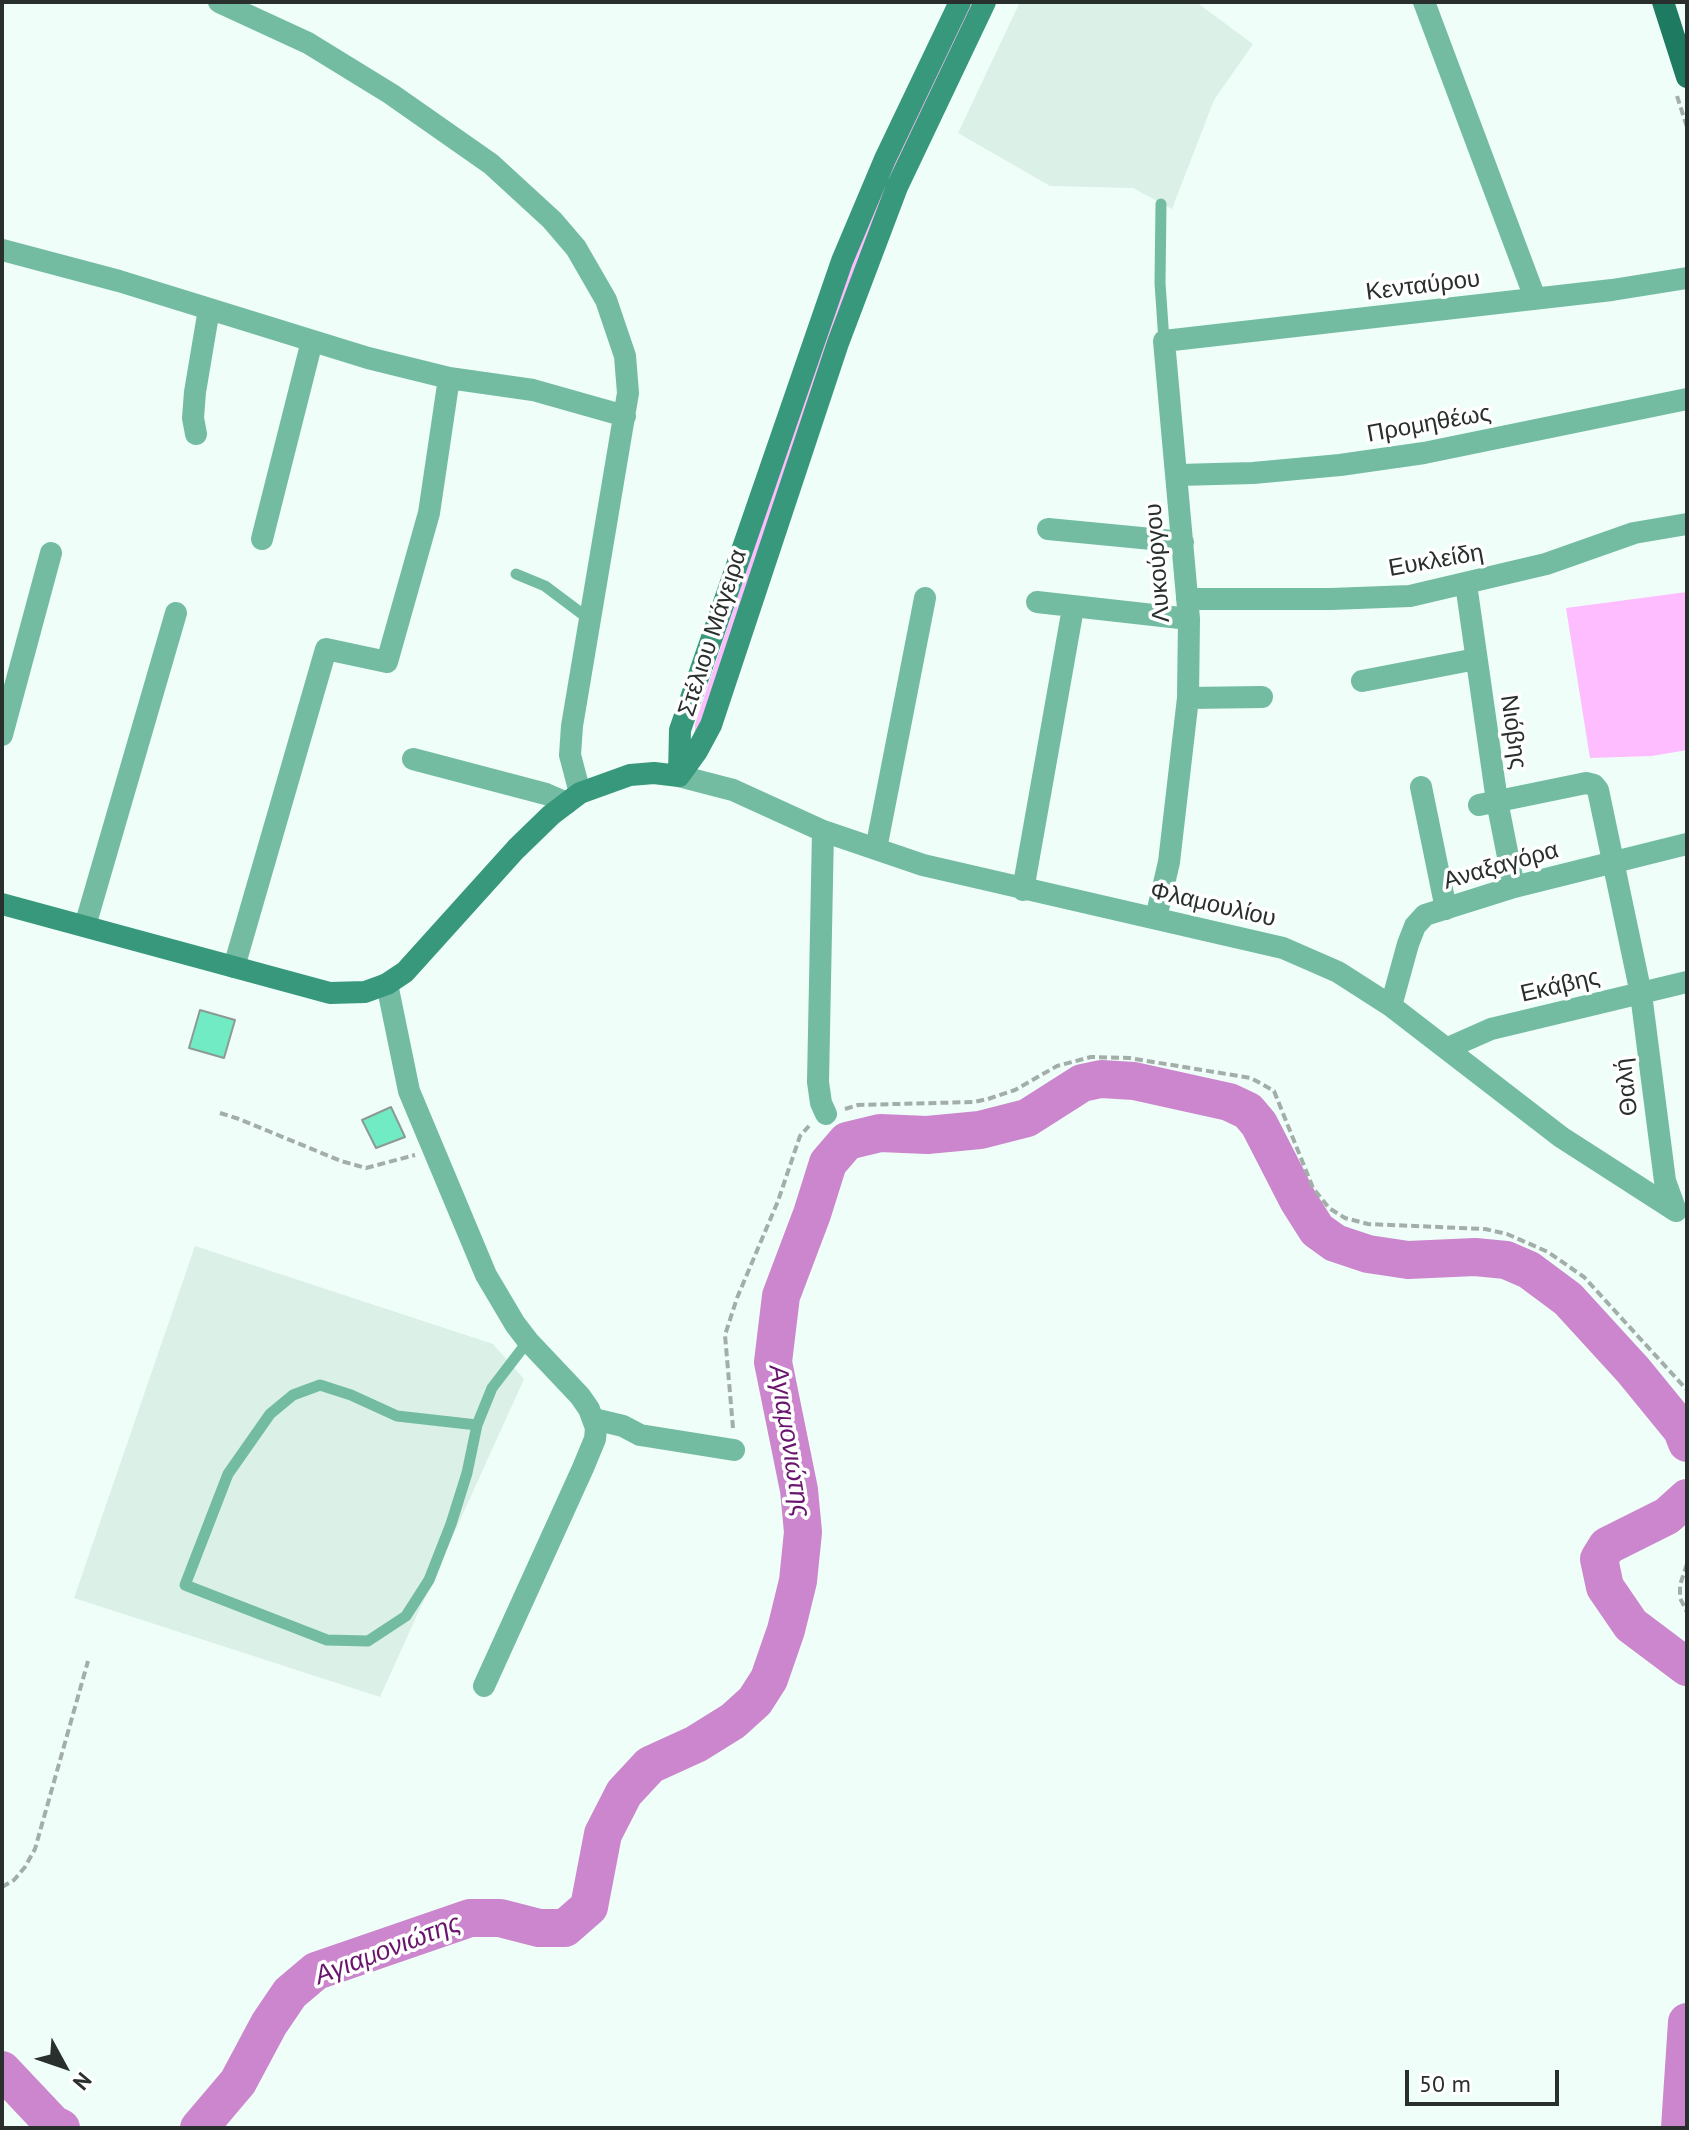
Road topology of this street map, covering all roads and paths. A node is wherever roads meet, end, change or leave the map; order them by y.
1 (219, 2) edge
2 (960, 2) edge
3 (985, 2) edge
4 (1424, 2) edge
5 (1663, 2) edge
6 (1685, 62) edge
7 (1161, 204) dead end
8 (2, 250) edge
9 (1687, 278) edge
10 (1535, 298) junction
11 (209, 309) junction
12 (312, 341) junction
13 (1164, 341) junction
14 (449, 378) junction
15 (1687, 399) edge
16 (625, 416) junction
17 (196, 434) dead end
18 (1178, 475) junction
19 (1687, 524) edge
20 (1048, 529) dead end
21 (262, 539) dead end
22 (1183, 542) junction
23 (51, 553) dead end
24 (516, 574) dead end
25 (1466, 584) junction
26 (925, 598) dead end
27 (1037, 602) dead end
28 (1073, 608) junction
29 (1188, 609) junction
30 (176, 613) dead end
31 (590, 619) junction
32 (1476, 659) junction
33 (1362, 681) dead end
34 (1262, 697) dead end
35 (1188, 698) junction
36 (2, 735) edge
37 (413, 759) dead end
38 (679, 776) junction
39 (1421, 787) dead end
40 (573, 798) junction
41 (1488, 803) junction
42 (823, 831) junction
43 (1687, 844) edge
44 (876, 849) junction
45 (1615, 861) junction
46 (1514, 887) junction
47 (1023, 890) junction
48 (2, 904) edge
49 (1446, 909) junction
50 (1156, 918) junction
51 (85, 926) junction
52 (234, 967) junction
53 (1687, 982) edge
54 (387, 984) junction
55 (1641, 994) junction
56 (1391, 1006) junction
57 (1448, 1048) junction
58 (220, 1113) dead end
59 (826, 1114) junction
60 (432, 1150) junction
61 (1682, 1208) edge
62 (528, 1341) junction
63 (1687, 1390) edge
64 (594, 1419) junction
65 (477, 1425) junction
66 (734, 1450) joint
67 (1687, 1564) edge
68 (1687, 1612) edge
69 (88, 1661) dead end
70 (484, 1686) dead end
71 (2, 1887) edge

1 - 16 street
2 - 38 main road, Στέλιου Μάγειρα
3 - 38 main road, Στέλιου Μάγειρα
4 - 10 street
5 - 6 main road
7 - 13 lane, Λυκούργου
8 - 11 street
9 - 10 street, Κενταύρου
10 - 13 street, Κενταύρου
11 - 12 street
11 - 17 street
12 - 14 street
12 - 21 street
13 - 18 street, Λυκούργου
14 - 16 street
14 - 52 street
15 - 18 street, Προμηθέως
16 - 31 street
18 - 22 street, Λυκούργου
19 - 25 street, Ευκλείδη
20 - 22 street
22 - 29 street, Λυκούργου
23 - 36 street
24 - 31 lane
25 - 29 street, Ευκλείδη
25 - 32 street, Νιόβης
26 - 44 street
27 - 28 street, Ευκλείδη
28 - 29 street, Ευκλείδη
28 - 47 street
29 - 35 street, Λυκούργου
30 - 51 street
31 - 40 street
32 - 33 street
32 - 41 street, Νιόβης
34 - 35 street
35 - 50 street, Λυκούργου
37 - 40 street
38 - 40 main road
38 - 42 street, Φλαμουλίου
39 - 49 street
40 - 54 main road
41 - 45 street, Θαλή
41 - 46 street, Νιόβης
42 - 44 street, Φλαμουλίου
42 - 59 street
43 - 45 street, Αναξαγόρα
44 - 47 street, Φλαμουλίου
45 - 46 street, Αναξαγόρα
45 - 55 street, Θαλή
46 - 49 street, Αναξαγόρα
47 - 50 street, Φλαμουλίου
48 - 51 main road
49 - 56 street, Αναξαγόρα
50 - 56 street, Φλαμουλίου
51 - 52 main road
52 - 54 main road
53 - 55 street, Εκάβης
54 - 60 street
55 - 57 street, Εκάβης
55 - 61 street, Θαλή
56 - 57 street, Φλαμουλίου
57 - 61 street, Φλαμουλίου
58 - 60 path
59 - 63 path
59 - 66 path
60 - 62 street
62 - 64 street
62 - 65 lane
64 - 66 street
64 - 70 street
65 - 65 lane
67 - 68 path
69 - 71 path

